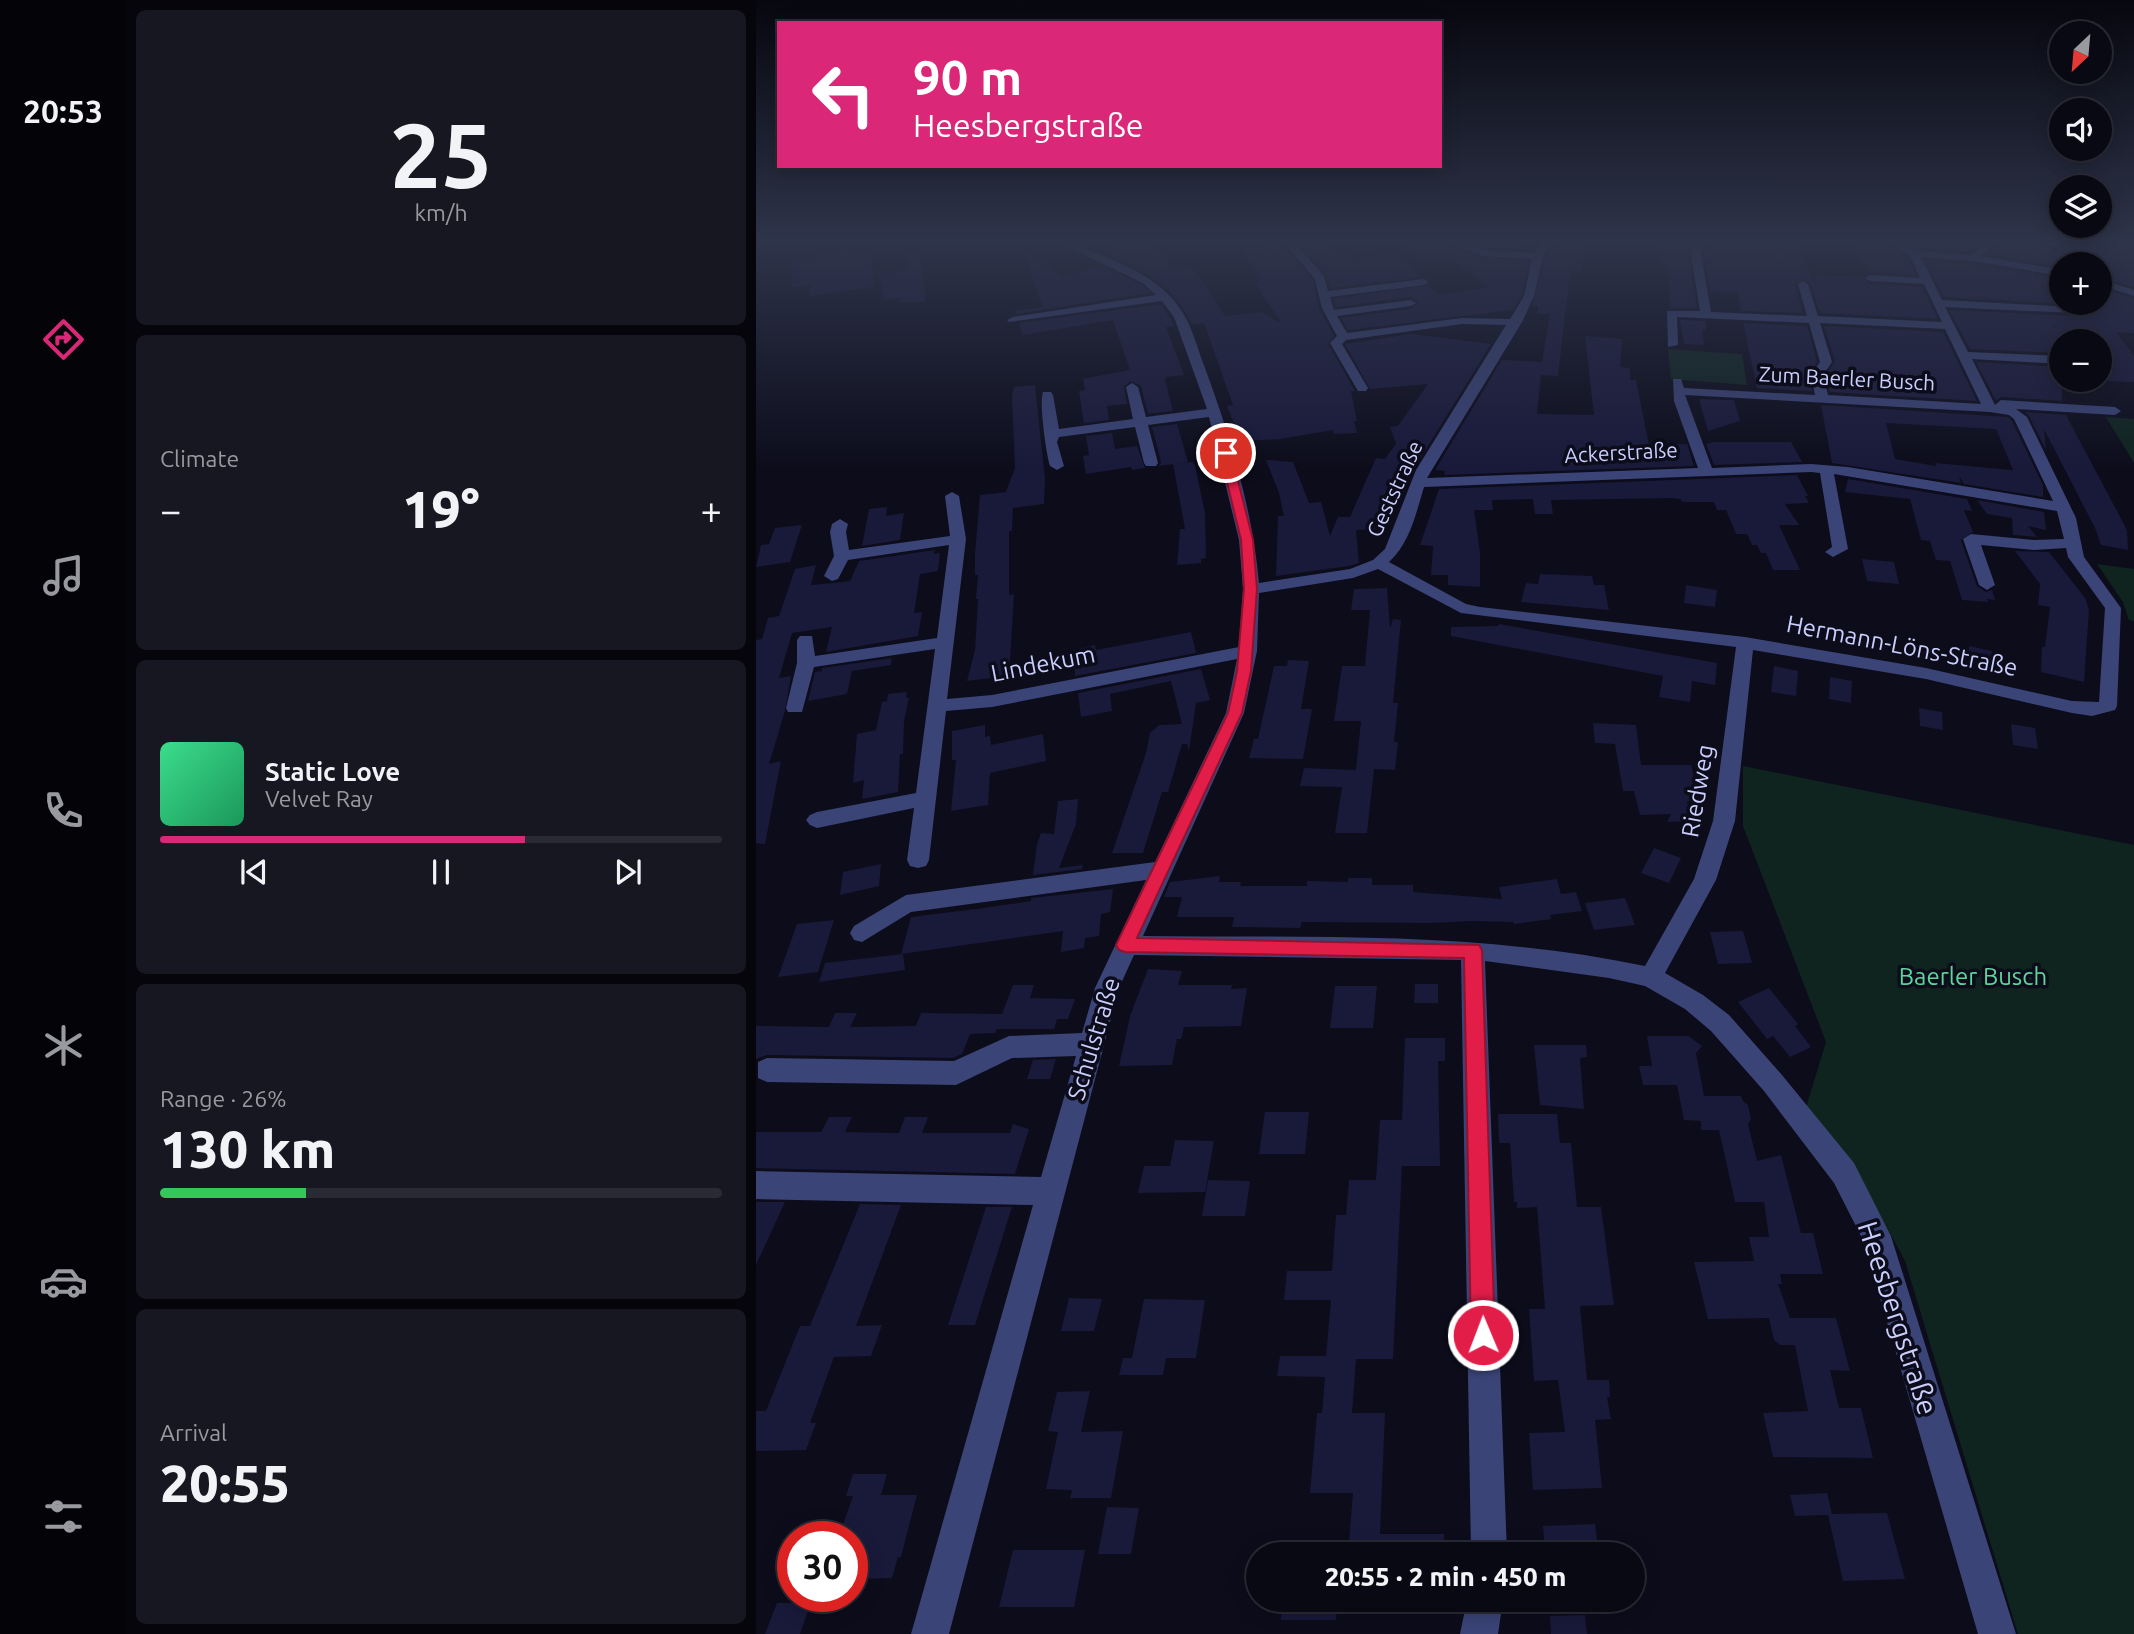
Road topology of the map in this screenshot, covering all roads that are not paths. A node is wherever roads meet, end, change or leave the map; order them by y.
1 (1025, 318) edge
2 (1180, 318) edge
3 (1332, 318) edge
4 (1518, 318) edge
5 (1671, 318) edge
6 (1814, 318) edge
7 (1818, 318) edge
8 (1946, 318) edge
9 (1013, 320) dead end
10 (1516, 322) junction
11 (1950, 326) junction
12 (1343, 337) junction
13 (1672, 345) dead end
14 (1964, 355) junction
15 (2049, 359) edge
16 (1132, 387) dead end
17 (1362, 388) dead end
18 (1047, 395) dead end
19 (1822, 398) junction
20 (1989, 406) junction
21 (2115, 411) dead end
22 (1214, 412) junction
23 (2013, 412) joint
24 (1143, 423) junction
25 (1053, 434) junction
26 (1151, 463) dead end
27 (1057, 466) dead end
28 (1826, 469) junction
29 (1706, 470) junction
30 (1417, 483) junction
31 (952, 496) dead end
32 (2062, 507) junction
33 (840, 524) dead end
34 (958, 539) junction
35 (2073, 543) junction
36 (1833, 552) dead end
37 (842, 556) junction
38 (1379, 563) junction
39 (832, 576) dead end
40 (1987, 586) dead end
41 (1251, 589) junction
42 (806, 640) dead end
43 (945, 642) junction
44 (1745, 642) junction
45 (1248, 651) junction
46 (806, 663) junction
47 (938, 706) junction
48 (795, 708) dead end
49 (926, 797) junction
50 (817, 820) dead end
51 (918, 860) dead end
52 (1160, 870) junction
53 (862, 933) dead end
54 (1125, 945) junction
55 (1473, 950) junction
56 (1651, 977) junction
57 (1091, 1044) junction
58 (767, 1070) dead end
59 (756, 1185) edge
60 (1049, 1191) junction
61 (1489, 1542) edge
62 (1483, 1612) edge
63 (930, 1634) edge
64 (1479, 1634) edge
65 (1997, 1634) edge

1 - 9 street
2 - 22 street, Schulstraße
3 - 12 street
4 - 10 street, Geststraße
5 - 13 street
6 - 19 street
7 - 11 street
8 - 11 street
10 - 12 street
10 - 30 street, Geststraße
11 - 14 street
12 - 17 street
14 - 15 street
14 - 20 street
16 - 24 street
18 - 25 street
19 - 20 street, Zum Baerler Busch
19 - 29 street, Zum Baerler Busch
20 - 21 street
20 - 23 street, Zum Baerler Busch
22 - 24 street
22 - 41 street, Schulstraße
23 - 32 street, Hermann-Löns-Straße
24 - 25 street
24 - 26 street
25 - 27 street
28 - 29 street, Ackerstraße
28 - 32 street, Ackerstraße
28 - 36 street
29 - 30 street, Ackerstraße
30 - 38 street, Geststraße
31 - 34 street
32 - 35 street, Hermann-Löns-Straße
33 - 37 street
34 - 37 street
34 - 43 street
35 - 40 street
35 - 44 street, Hermann-Löns-Straße
37 - 39 street
38 - 41 street, Geststraße
38 - 44 street, Hermann-Löns-Straße
41 - 45 street, Schulstraße
42 - 46 street
43 - 46 street
43 - 47 street
44 - 56 street, Riedweg
45 - 47 street, Lindekum
45 - 52 street, Schulstraße
46 - 48 street
47 - 49 street
49 - 50 street
49 - 51 street
52 - 53 street
52 - 54 street, Schulstraße
54 - 55 street, Heesbergstraße
54 - 57 street, Schulstraße
55 - 56 street, Heesbergstraße
55 - 61 street
56 - 65 street, Heesbergstraße
57 - 58 street
57 - 60 street, Schulstraße
59 - 60 street
60 - 63 street, Schulstraße
62 - 64 street

